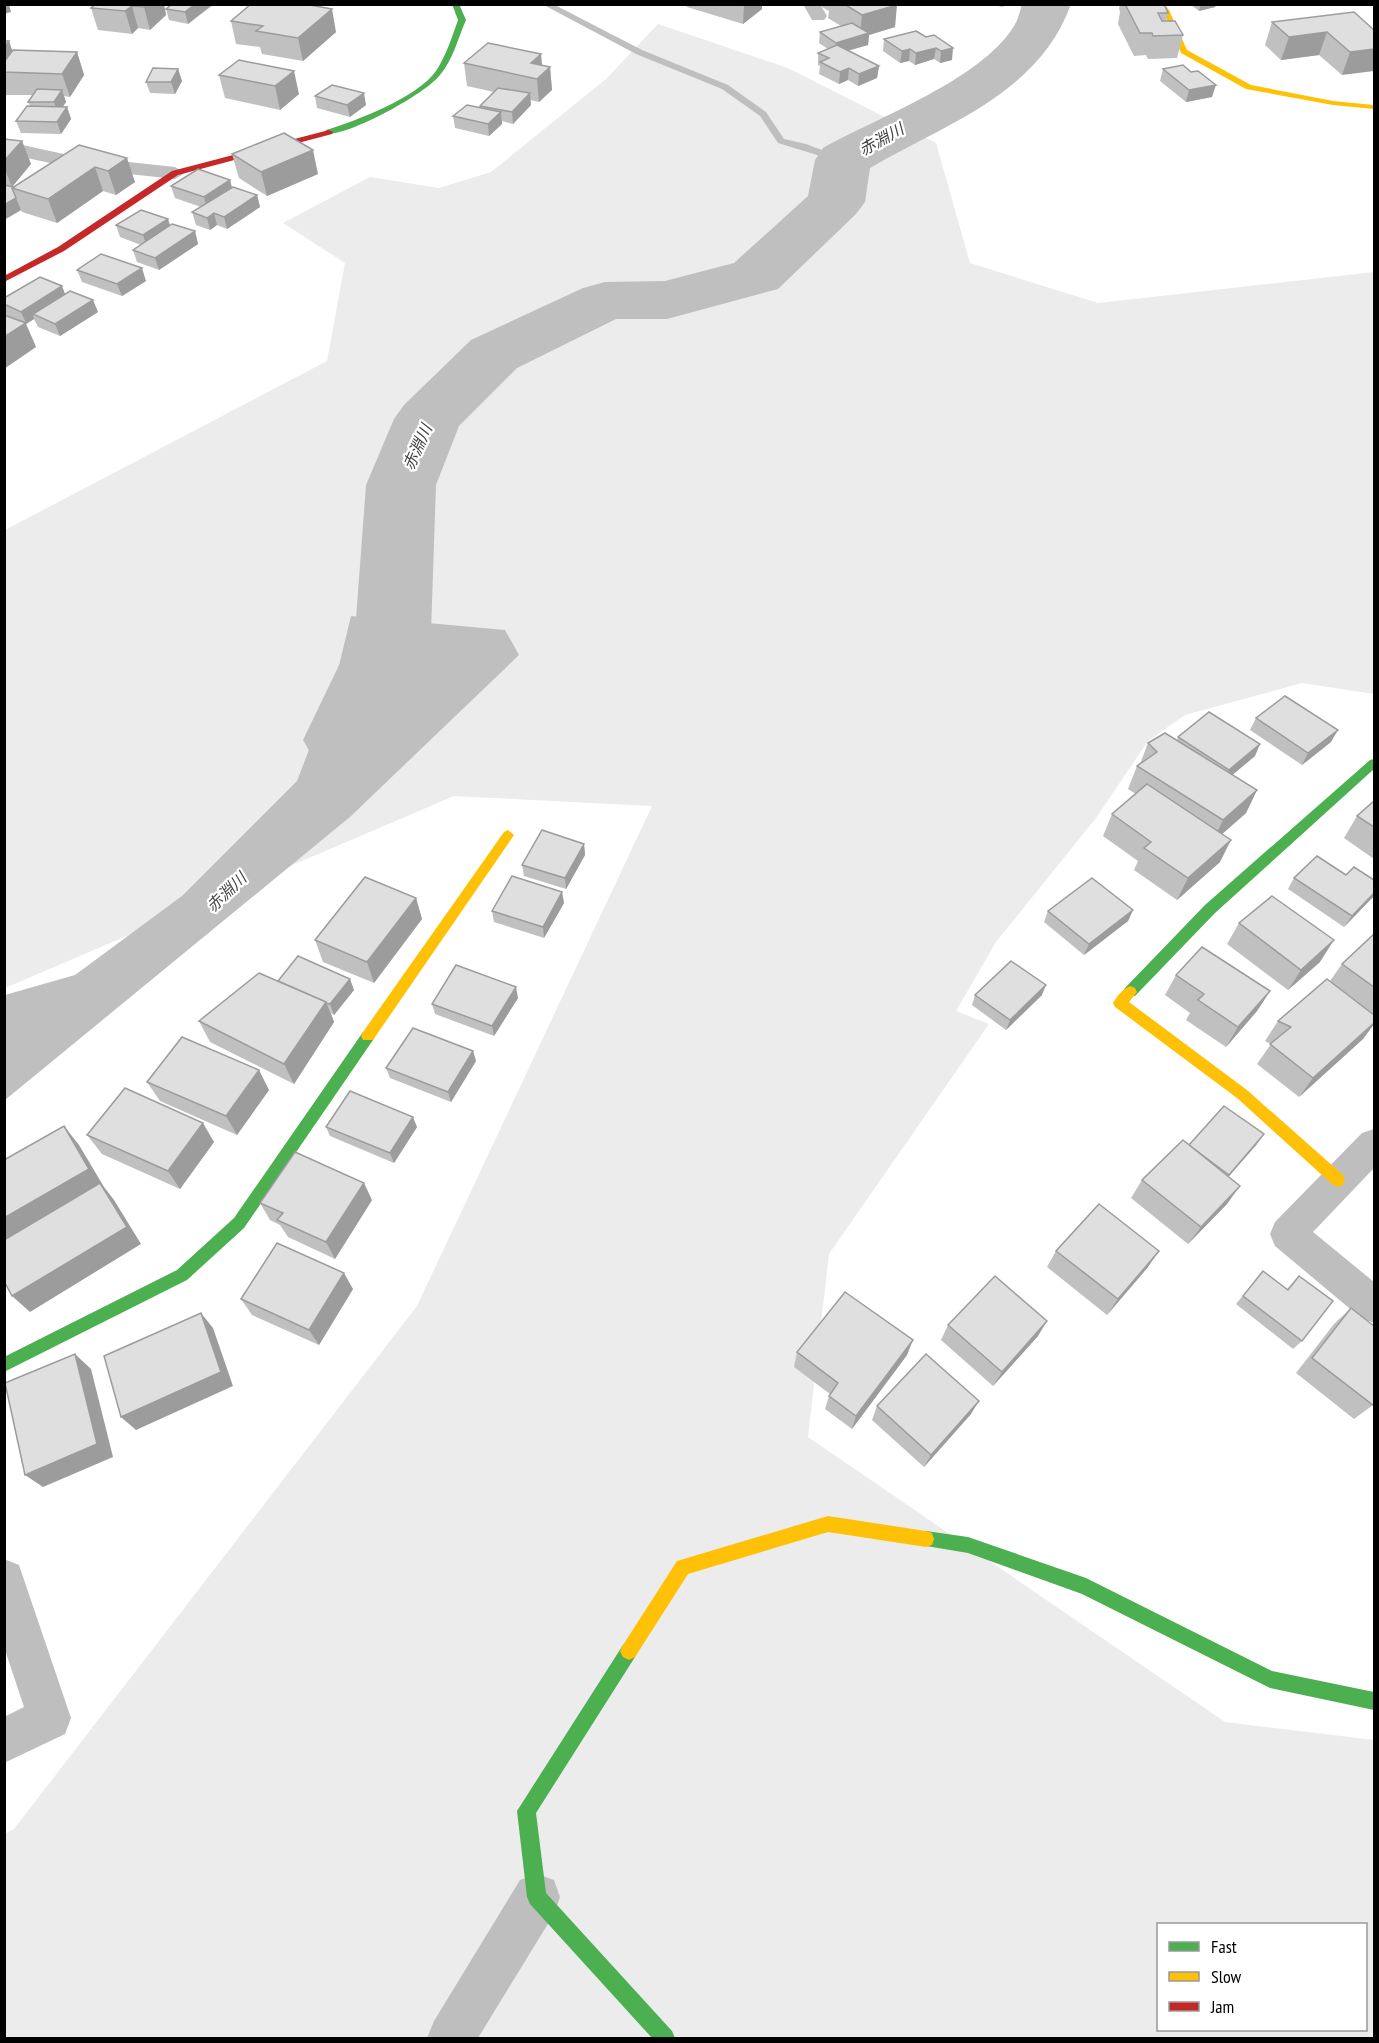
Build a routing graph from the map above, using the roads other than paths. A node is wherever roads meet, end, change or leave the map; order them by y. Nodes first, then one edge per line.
1 (454, 4) edge
2 (1159, 4) edge
3 (1374, 107) edge
4 (4, 147) edge
5 (175, 173) junction
6 (4, 280) edge
7 (1374, 763) edge
8 (508, 835) dead end
9 (1374, 1144) edge
10 (1338, 1180) junction
11 (1374, 1305) edge
12 (4, 1365) edge
13 (4, 1580) edge
14 (1374, 1701) edge
15 (4, 1741) edge
16 (537, 1897) junction
17 (451, 2038) edge
18 (665, 2038) edge

1 - 5 street
2 - 3 street
4 - 5 street
5 - 6 street
7 - 10 street
8 - 12 street
9 - 10 street
10 - 11 street
13 - 15 street
14 - 16 street
16 - 17 street
16 - 18 street

